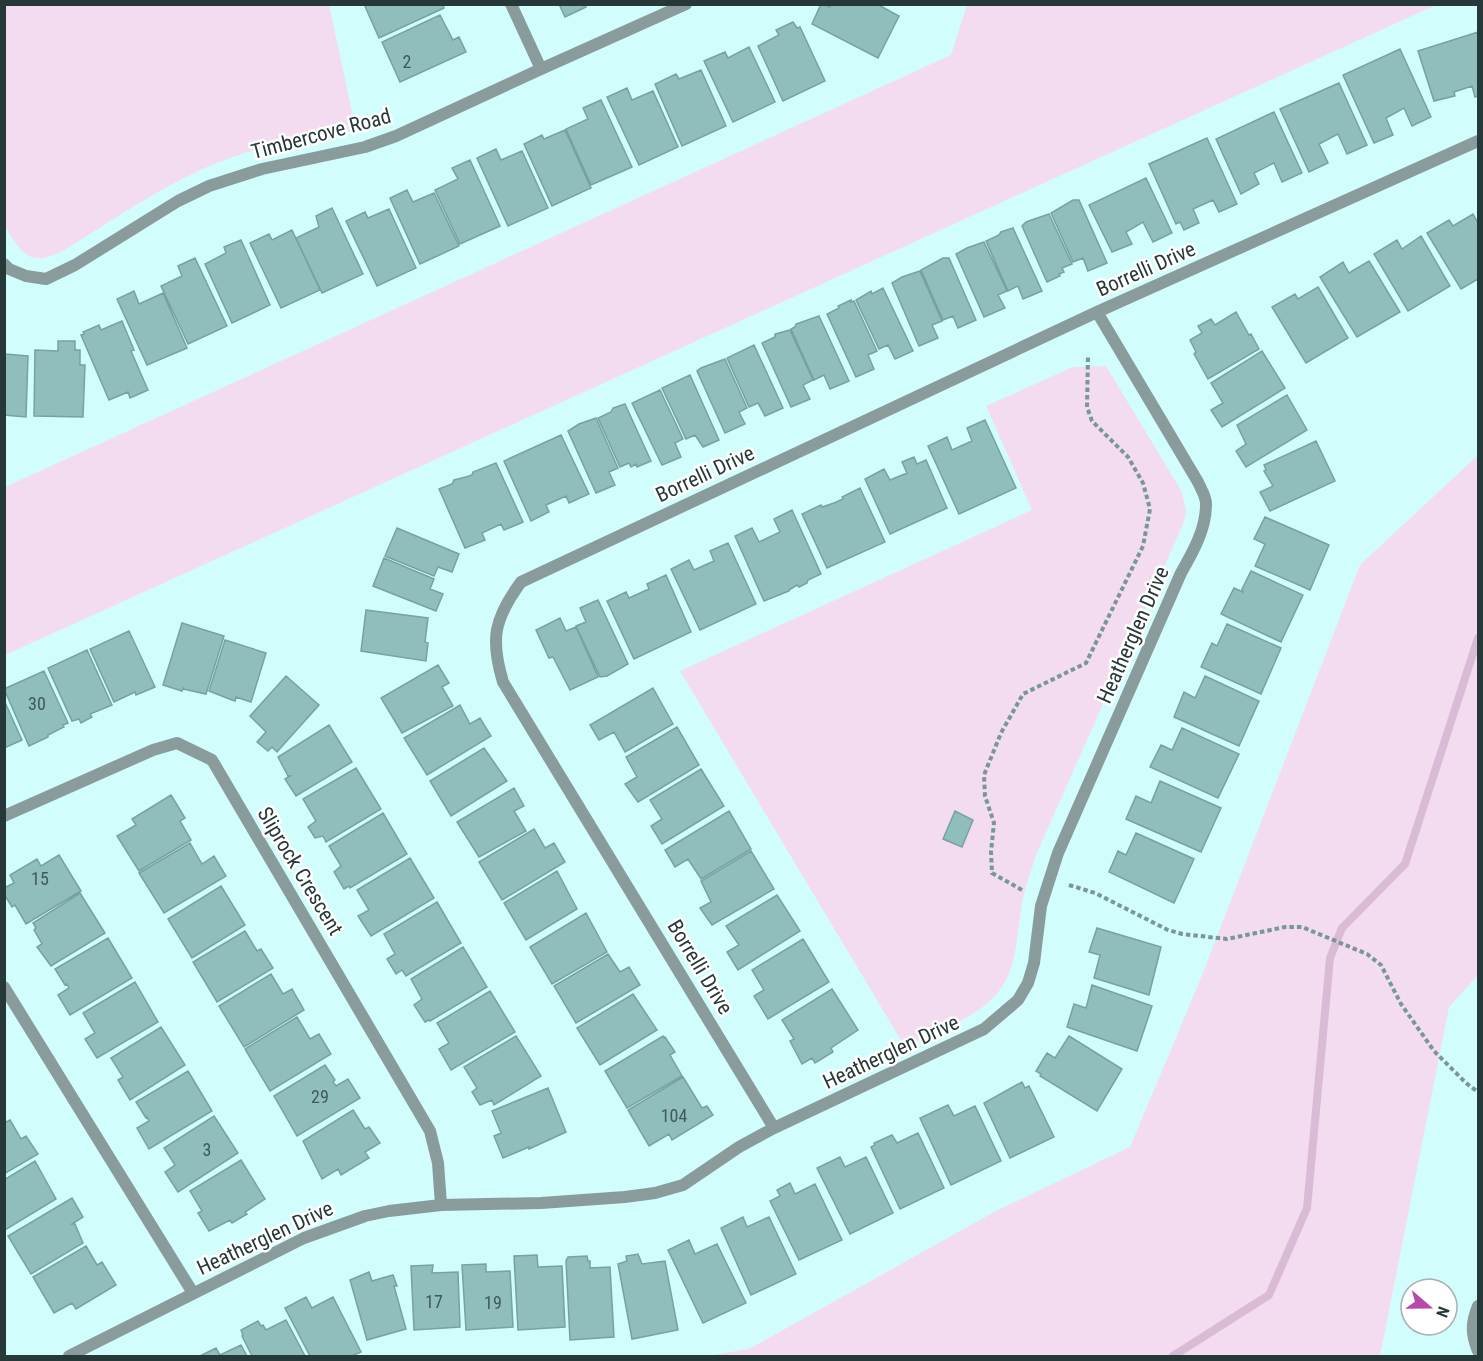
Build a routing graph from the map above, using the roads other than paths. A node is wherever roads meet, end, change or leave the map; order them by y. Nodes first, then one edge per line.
1 (511, 4) edge
2 (686, 4) edge
3 (541, 69) junction
4 (1479, 141) edge
5 (4, 264) edge
6 (1097, 312) junction
7 (4, 816) edge
8 (4, 987) edge
9 (774, 1128) junction
10 (441, 1205) junction
11 (193, 1293) junction
12 (1479, 1306) edge
13 (1479, 1351) edge
14 (69, 1356) edge

1 - 3 street
2 - 3 street, Timbercove Road
3 - 5 street, Timbercove Road
4 - 6 street, Borrelli Drive
6 - 9 street, Heatherglen Drive
6 - 9 street, Borrelli Drive
7 - 10 street, Sliprock Crescent
8 - 11 street
9 - 10 street, Heatherglen Drive
10 - 11 street, Heatherglen Drive
11 - 14 street, Heatherglen Drive
12 - 13 street

